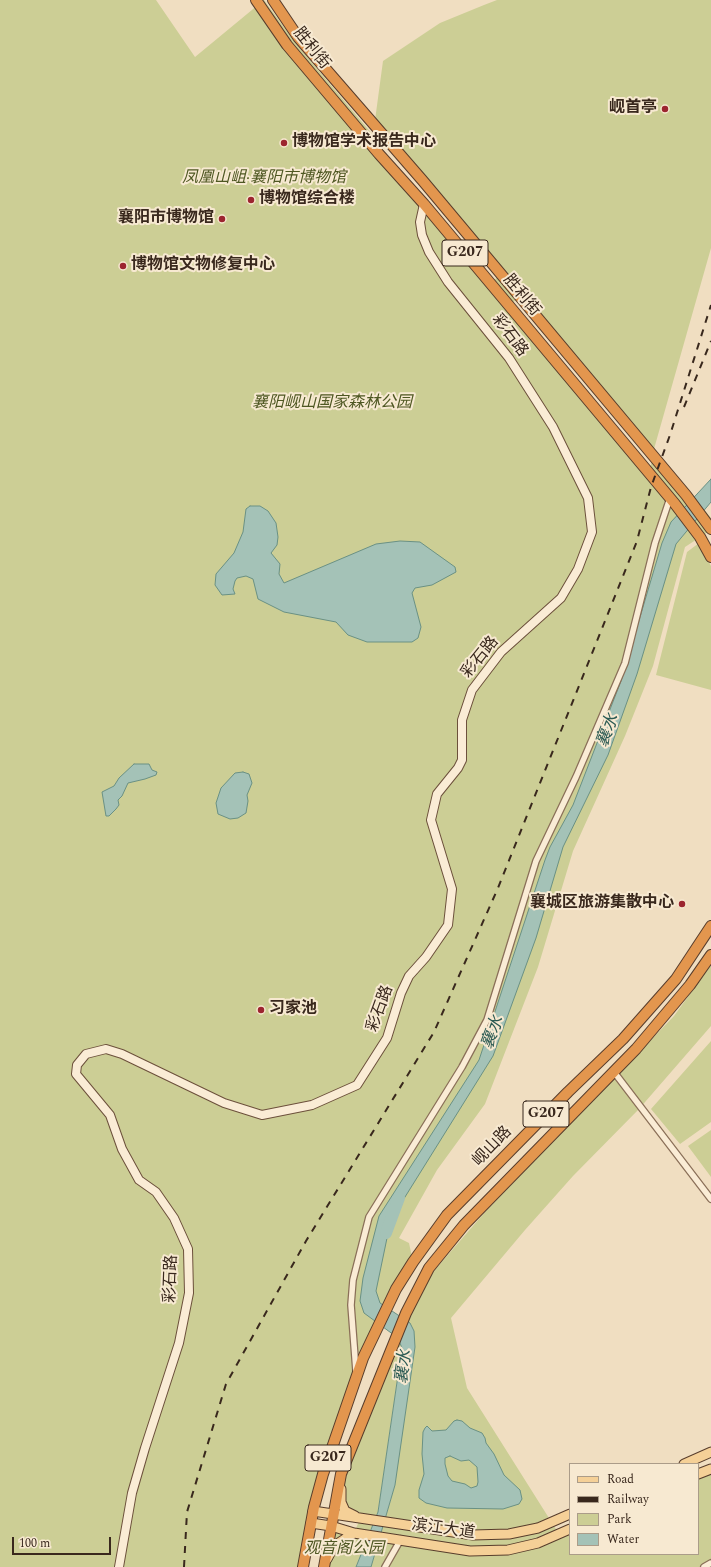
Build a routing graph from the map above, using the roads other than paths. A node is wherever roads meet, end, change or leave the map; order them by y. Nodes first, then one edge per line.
1 (256, 0) edge
2 (273, 0) edge
3 (424, 204) junction
4 (673, 501) junction
5 (710, 527) edge
6 (711, 557) edge
7 (711, 926) edge
8 (711, 954) edge
9 (614, 1072) junction
10 (711, 1200) edge
11 (356, 1377) junction
12 (711, 1452) edge
13 (686, 1463) edge
14 (711, 1468) edge
15 (341, 1474) junction
16 (699, 1474) edge
17 (313, 1511) junction
18 (333, 1514) junction
19 (569, 1514) edge
20 (360, 1518) junction
21 (311, 1523) junction
22 (331, 1526) junction
23 (569, 1529) edge
24 (354, 1533) junction
25 (401, 1540) junction
26 (711, 1563) edge
27 (324, 1564) edge
28 (119, 1567) edge
29 (303, 1567) edge
30 (385, 1567) edge
31 (704, 1567) edge

1 - 3 highway, 胜利街 / G207
2 - 5 highway, 胜利街 / G207
3 - 4 highway, 胜利街 / G207
3 - 28 street, 彩石路
4 - 6 highway, 胜利街
4 - 11 street
7 - 11 highway, 岘山路 / G207
8 - 9 highway, G207
9 - 10 street
9 - 15 highway, G207
11 - 17 highway, G207
12 - 13 main road
14 - 16 main road
15 - 18 highway, G207
15 - 20 main road
17 - 18 main road, 滨江大道
17 - 21 highway, G207
18 - 20 main road, 滨江大道
18 - 22 highway, G207
19 - 20 main road, 滨江大道
21 - 22 main road, 滨江大道
21 - 29 highway, G207
22 - 24 main road, 滨江大道
22 - 27 highway, G207
23 - 25 main road, 滨江大道
24 - 25 main road, 滨江大道
24 - 27 main road
25 - 30 street
26 - 31 street

